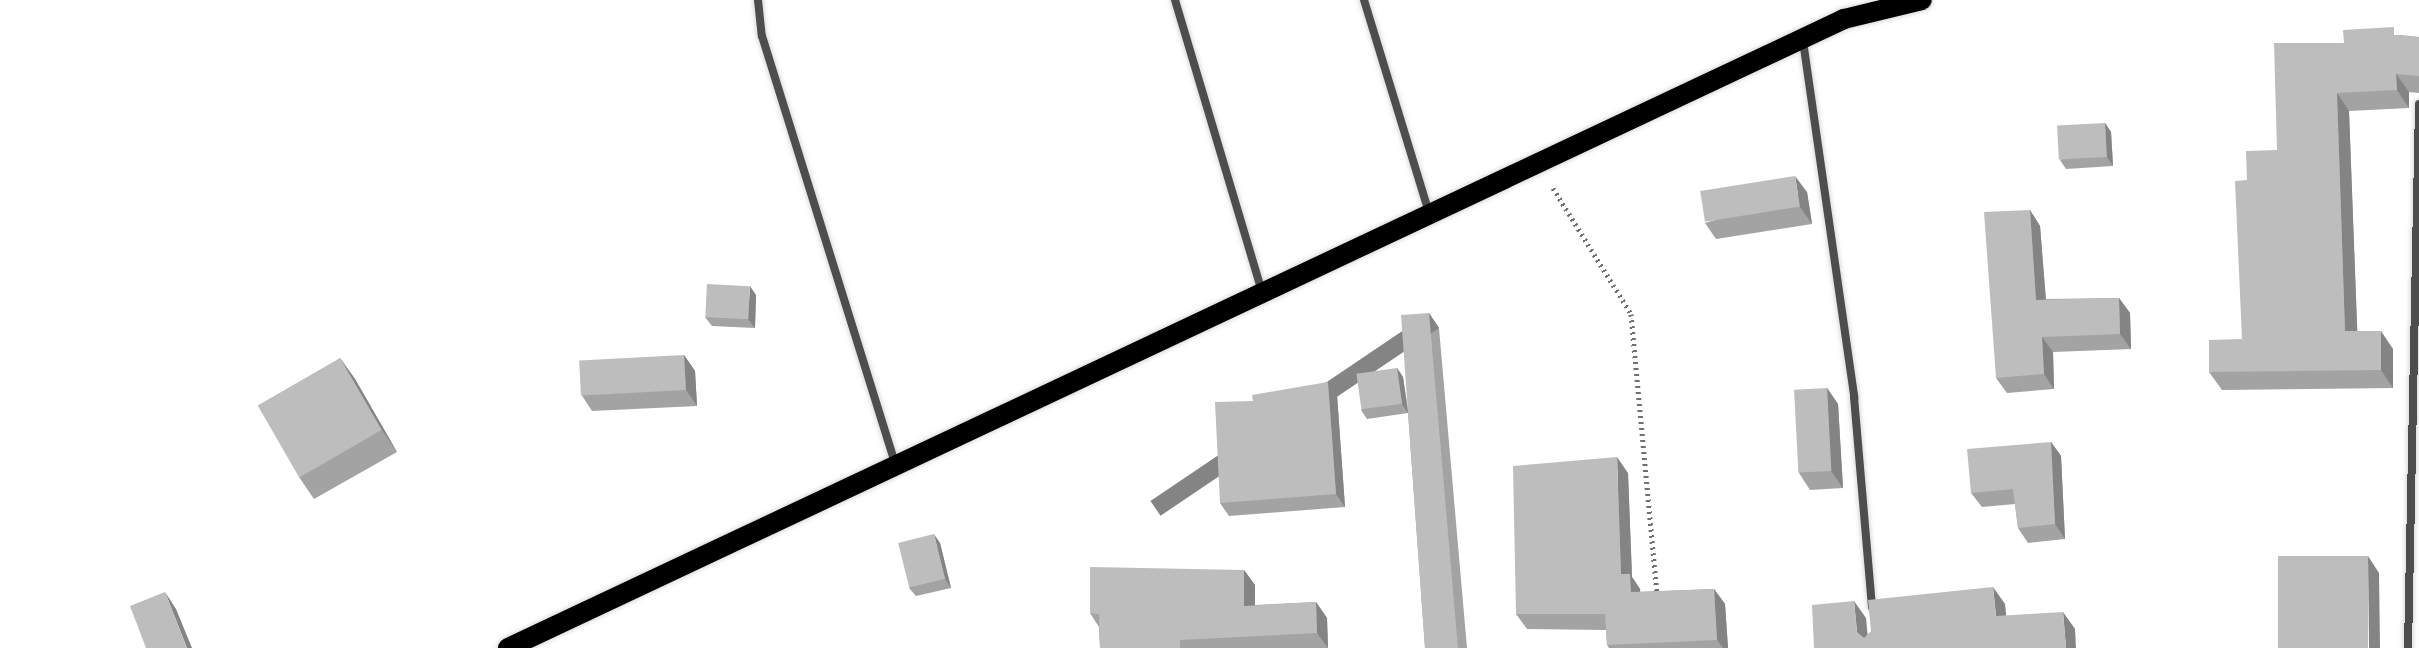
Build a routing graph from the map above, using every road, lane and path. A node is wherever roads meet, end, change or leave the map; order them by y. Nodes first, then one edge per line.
1 (758, 0) edge
2 (1175, 0) edge
3 (1364, 0) edge
4 (1922, 0) edge
5 (1802, 38) junction
6 (2419, 104) edge
7 (1537, 164) junction
8 (1429, 214) junction
9 (1262, 293) junction
10 (896, 465) junction
11 (1657, 600) edge
12 (1873, 617) edge
13 (508, 648) edge
14 (2408, 648) edge

1 - 10 street
2 - 9 street
3 - 8 street
4 - 5 main road
5 - 7 main road
5 - 12 street
6 - 14 street
7 - 8 main road
7 - 11 path
8 - 9 main road
9 - 10 main road
10 - 13 main road

